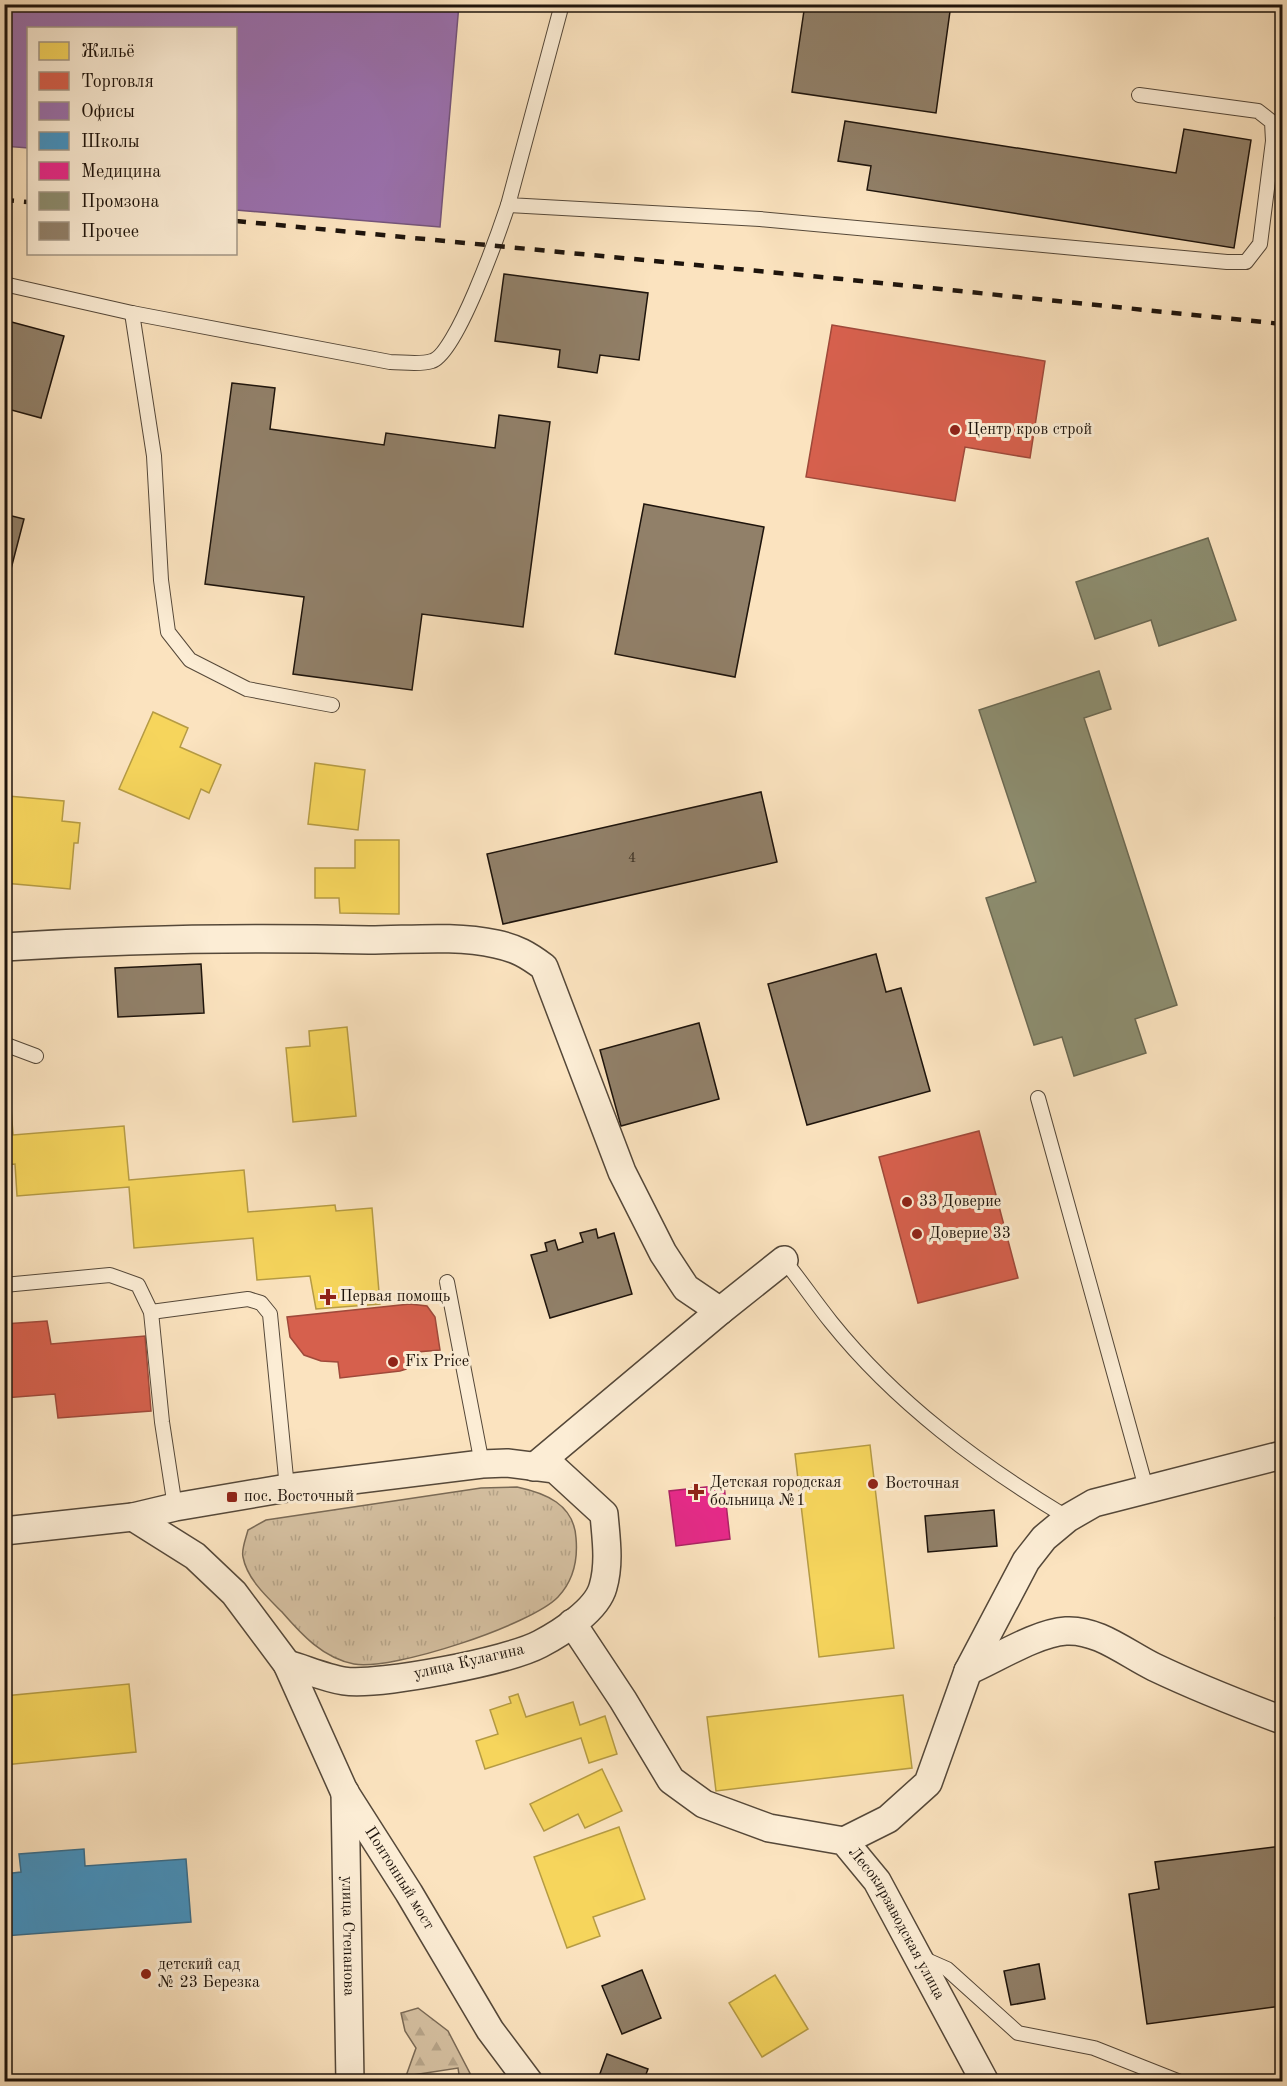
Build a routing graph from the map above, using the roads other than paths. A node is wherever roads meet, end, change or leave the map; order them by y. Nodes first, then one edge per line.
1 (562, 4) edge
2 (1139, 95) dead end
3 (508, 205) junction
4 (4, 284) edge
5 (132, 313) junction
6 (333, 705) dead end
7 (4, 947) edge
8 (4, 1044) edge
9 (36, 1056) dead end
10 (1038, 1098) dead end
11 (784, 1260) joint
12 (447, 1282) dead end
13 (4, 1285) edge
14 (720, 1311) junction
15 (151, 1312) junction
16 (1282, 1455) edge
17 (482, 1464) junction
18 (534, 1467) junction
19 (287, 1488) junction
20 (1146, 1488) junction
21 (175, 1507) junction
22 (133, 1517) junction
23 (1068, 1518) junction
24 (4, 1531) edge
25 (572, 1623) junction
26 (287, 1664) junction
27 (968, 1671) junction
28 (1282, 1720) edge
29 (345, 1791) junction
30 (844, 1840) junction
31 (915, 1954) junction
32 (350, 2082) edge
33 (529, 2082) edge
34 (985, 2082) edge
35 (1180, 2082) edge

1 - 3 lane
2 - 3 lane
3 - 5 lane
4 - 5 lane
5 - 6 lane
7 - 14 street
8 - 9 lane
10 - 20 lane
11 - 14 street
11 - 23 lane
12 - 17 lane
13 - 15 lane
14 - 18 street
15 - 19 lane
15 - 21 lane
16 - 20 street
17 - 18 street, улица Кулагина
17 - 19 street, улица Кулагина
18 - 25 street, улица Кулагина
19 - 21 street, улица Кулагина
20 - 23 street
21 - 22 street, улица Кулагина
22 - 24 street, улица Кулагина
22 - 26 street
23 - 27 street
25 - 26 street, улица Кулагина
25 - 30 street, Лесокирзаводская улица
26 - 29 street, Понтонный мост
27 - 28 street
27 - 30 street
29 - 32 street, улица Степанова
29 - 33 street, Понтонный мост
30 - 31 street, Лесокирзаводская улица
31 - 34 street, Лесокирзаводская улица
31 - 35 lane

